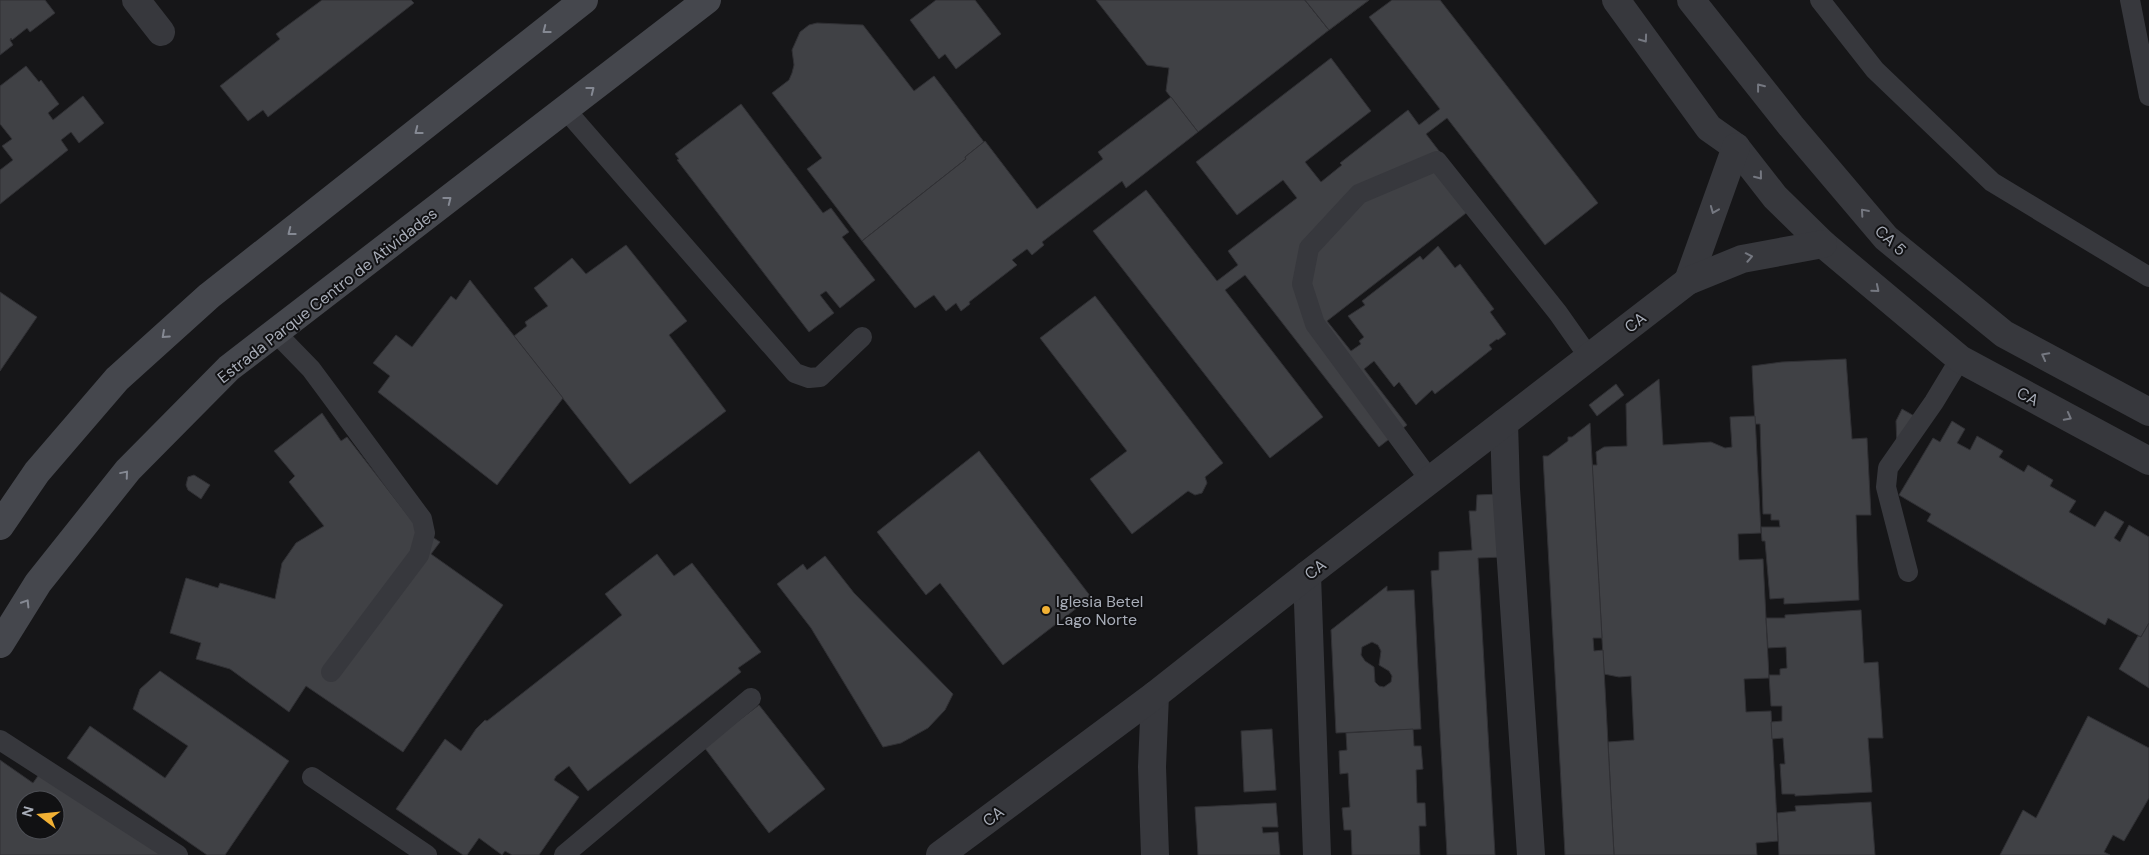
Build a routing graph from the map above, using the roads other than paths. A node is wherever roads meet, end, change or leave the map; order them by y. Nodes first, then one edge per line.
1 (136, 0) edge
2 (584, 0) edge
3 (708, 0) edge
4 (1616, 0) edge
5 (1691, 0) edge
6 (1820, 0) edge
7 (2130, 0) edge
8 (161, 32) dead end
9 (2149, 96) edge
10 (565, 109) junction
11 (1736, 147) junction
12 (1823, 244) junction
13 (2149, 277) edge
14 (1688, 281) junction
15 (275, 332) junction
16 (862, 337) dead end
17 (1590, 357) junction
18 (1960, 359) junction
19 (2149, 412) edge
20 (1504, 423) junction
21 (2149, 461) edge
22 (1430, 480) junction
23 (0, 526) edge
24 (1908, 572) dead end
25 (1307, 575) junction
26 (0, 644) edge
27 (331, 672) dead end
28 (1155, 695) junction
29 (750, 698) dead end
30 (0, 740) edge
31 (312, 778) dead end
32 (178, 855) edge
33 (427, 855) edge
34 (564, 855) edge
35 (940, 855) edge
36 (1155, 855) edge
37 (1317, 855) edge
38 (1532, 855) edge

1 - 8 street
2 -> 23 main road
10 -> 3 main road, Estrada Parque Centro de Atividades
4 -> 11 street, CA
19 -> 5 street, CA 5
6 - 13 lane
7 - 9 lane
15 -> 10 main road, Estrada Parque Centro de Atividades
10 - 16 lane
11 -> 12 street, CA
11 -> 14 street
14 -> 12 street, CA
12 -> 18 street, CA
14 - 17 street, CA
26 -> 15 main road, Estrada Parque Centro de Atividades
15 - 27 lane
17 - 20 street, CA
17 - 22 lane
18 -> 21 street, CA
18 - 24 lane
20 - 22 street, CA
20 - 38 street
22 - 25 street, CA
25 - 28 street, CA
25 - 37 street
28 - 35 street, CA
28 - 36 street
29 - 34 lane
30 - 32 lane
31 - 33 lane

